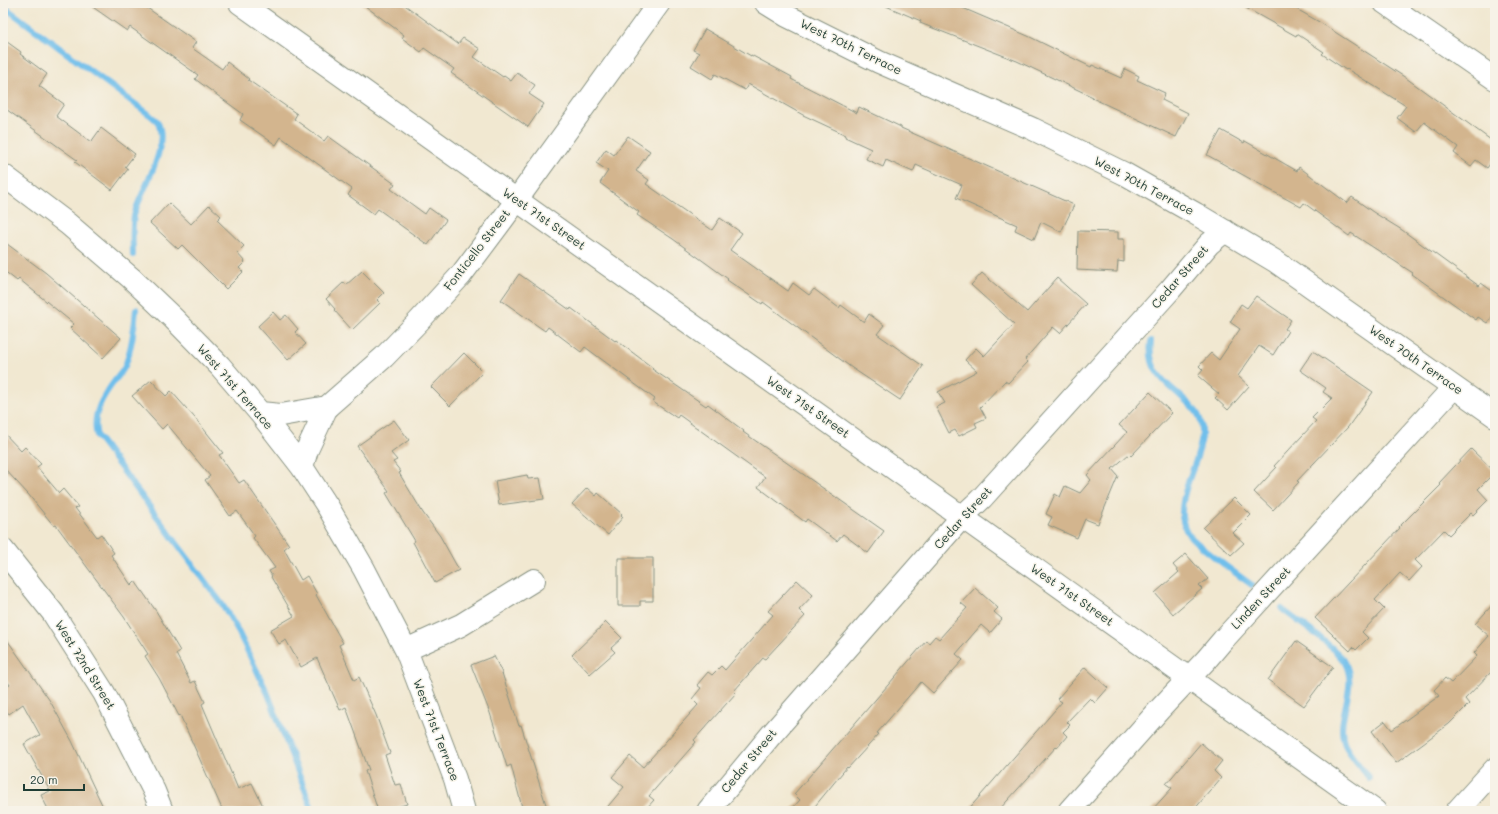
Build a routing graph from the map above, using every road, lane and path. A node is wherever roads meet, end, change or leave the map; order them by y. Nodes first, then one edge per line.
1 (240, 3) edge
2 (659, 3) edge
3 (766, 3) edge
4 (1385, 3) edge
5 (1495, 79) edge
6 (3, 175) edge
7 (516, 200) junction
8 (1225, 231) junction
9 (1454, 387) junction
10 (327, 407) junction
11 (260, 413) junction
12 (1495, 416) edge
13 (302, 467) junction
14 (962, 517) junction
15 (3, 550) edge
16 (534, 580) dead end
17 (406, 650) junction
18 (1189, 678) junction
19 (1495, 769) edge
20 (162, 811) edge
21 (464, 811) edge
22 (708, 811) edge
23 (1069, 811) edge
24 (1375, 811) edge
25 (1457, 811) edge

1 - 7 street, West 71st Street
2 - 7 street, Fonticello Street
3 - 8 street, West 70th Terrace
4 - 5 street
6 - 11 street, West 71st Terrace
7 - 10 street, Fonticello Street
7 - 14 street, West 71st Street
8 - 9 street, West 70th Terrace
8 - 14 street, Cedar Street
9 - 12 street, West 70th Terrace
9 - 18 street, Linden Street
10 - 11 street
10 - 13 street, Fonticello Street
11 - 13 street, West 71st Terrace
13 - 17 street, West 71st Terrace
14 - 18 street, West 71st Street
14 - 22 street, Cedar Street
15 - 20 street, West 72nd Street
16 - 17 street
17 - 21 street, West 71st Terrace
18 - 23 street, Linden Street
18 - 24 street, West 71st Street
19 - 25 street

